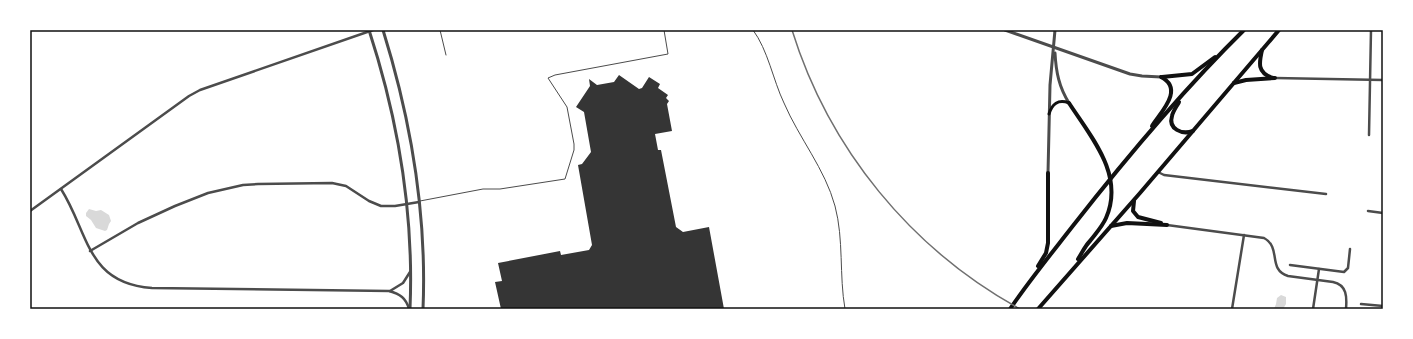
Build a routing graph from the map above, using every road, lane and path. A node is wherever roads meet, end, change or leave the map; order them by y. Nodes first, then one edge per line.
1 (370, 30) edge
2 (383, 30) edge
3 (440, 30) edge
4 (664, 30) edge
5 (753, 30) edge
6 (1005, 30) edge
7 (1055, 30) edge
8 (1244, 30) edge
9 (1279, 30) edge
10 (1371, 30) edge
11 (1054, 48) junction
12 (1263, 48) junction
13 (1224, 51) junction
14 (446, 55) dead end
15 (1161, 77) junction
16 (1275, 78) junction
17 (1370, 80) junction
18 (1383, 80) edge
19 (1234, 84) junction
20 (1185, 93) junction
21 (1069, 103) junction
22 (1049, 114) junction
23 (1194, 130) junction
24 (1369, 135) dead end
25 (1144, 138) junction
26 (1158, 172) junction
27 (1048, 173) joint
28 (61, 189) junction
29 (1326, 194) dead end
30 (1134, 200) junction
31 (420, 202) junction
32 (406, 204) junction
33 (30, 211) edge
34 (1368, 211) dead end
35 (1383, 213) edge
36 (1167, 224) junction
37 (1110, 226) junction
38 (1244, 235) junction
39 (1350, 249) dead end
40 (90, 251) junction
41 (1290, 265) dead end
42 (1073, 268) junction
43 (1319, 269) junction
44 (410, 271) junction
45 (1032, 278) junction
46 (1317, 280) junction
47 (389, 291) junction
48 (1361, 304) dead end
49 (1383, 306) edge
50 (410, 309) edge
51 (424, 309) edge
52 (845, 309) edge
53 (1010, 309) edge
54 (1038, 309) edge
55 (1232, 309) edge
56 (1314, 309) edge
57 (1346, 309) edge

1 - 28 street
1 - 32 street
2 - 31 street
3 - 14 lane
4 - 31 lane
5 - 52 lane
6 - 11 street
7 - 11 street
8 - 13 highway
9 - 12 highway
10 - 17 street
11 - 15 street
11 - 21 street
11 - 22 street
12 - 16 highway
12 - 19 highway
13 - 15 highway
13 - 20 highway
15 - 25 highway
16 - 17 street
16 - 19 highway
17 - 18 street
17 - 24 street
19 - 23 highway
20 - 23 highway
20 - 25 highway
21 - 22 main road
21 - 42 highway
22 - 27 street
23 - 26 highway
25 - 45 highway
26 - 29 street
26 - 30 highway
27 - 45 highway
28 - 33 street
28 - 40 street
30 - 36 highway
30 - 37 highway
31 - 32 street
31 - 51 street
32 - 40 street
32 - 44 street
34 - 35 street
36 - 37 highway
36 - 38 street
37 - 42 highway
38 - 46 street
38 - 55 street
39 - 43 street
40 - 47 street
41 - 43 street
42 - 54 highway
43 - 46 street
44 - 47 street
44 - 50 street
45 - 53 highway
46 - 56 street
46 - 57 street
47 - 50 street
48 - 49 street

